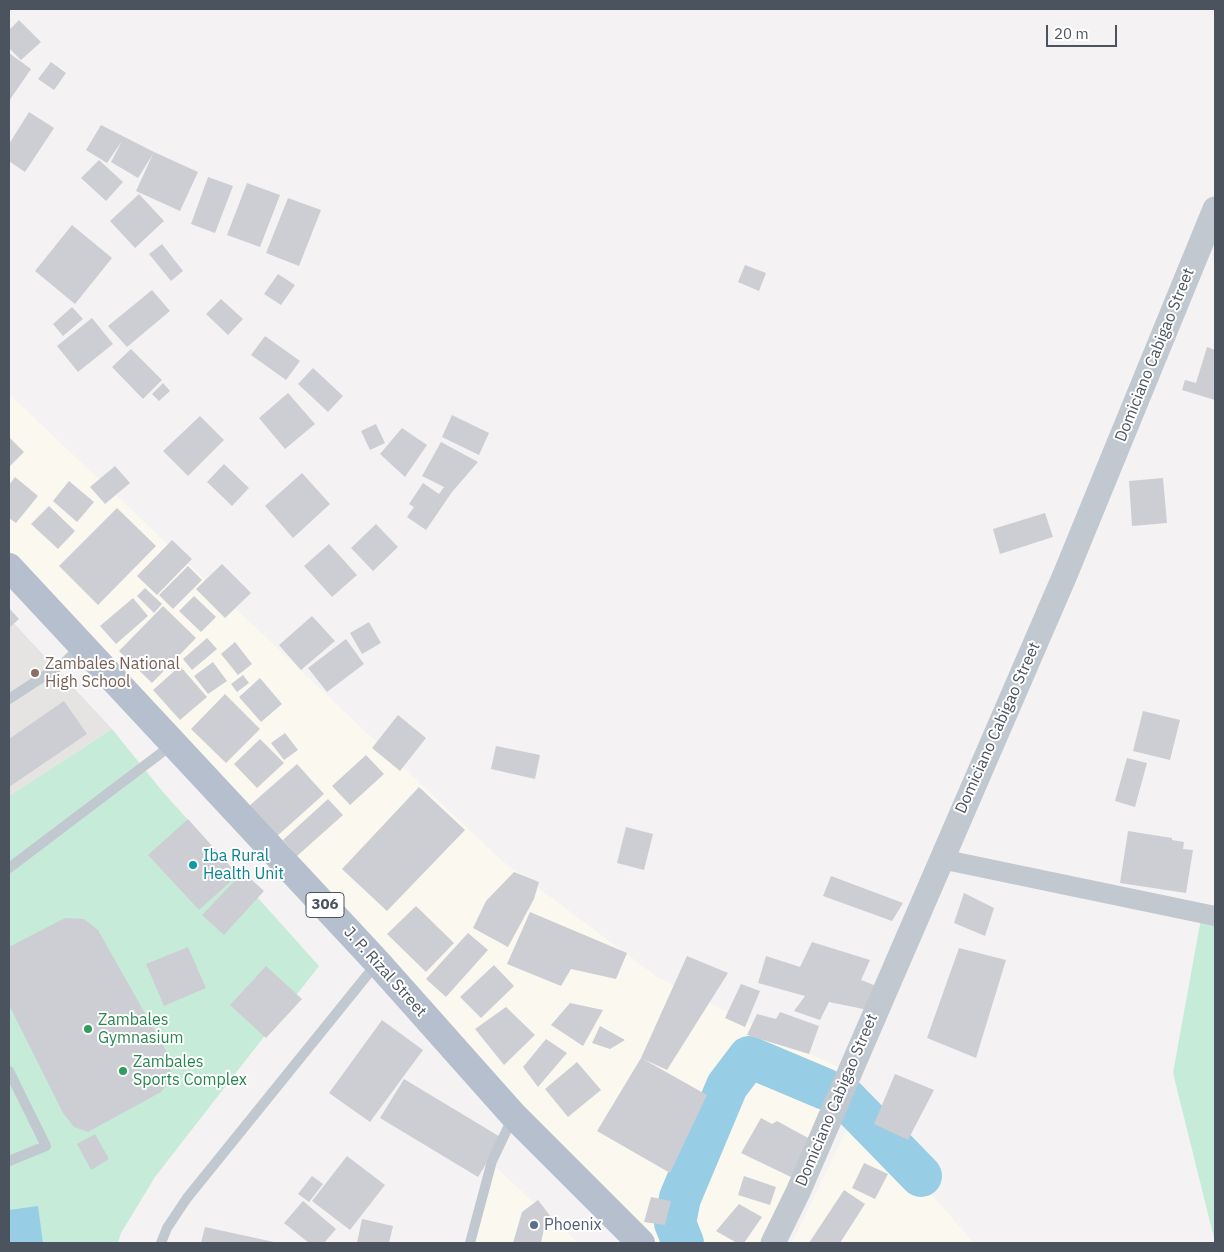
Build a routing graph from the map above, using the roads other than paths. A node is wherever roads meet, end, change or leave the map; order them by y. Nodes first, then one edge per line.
1 (1215, 209) edge
2 (9, 566) edge
3 (82, 645) junction
4 (9, 699) edge
5 (174, 744) junction
6 (941, 859) junction
7 (9, 868) edge
8 (1215, 916) edge
9 (377, 962) junction
10 (9, 1071) edge
11 (514, 1116) junction
12 (9, 1161) edge
13 (161, 1243) edge
14 (470, 1243) edge
15 (641, 1243) edge
16 (773, 1243) edge

1 - 6 street, Domiciano Cabigao Street
2 - 3 main road, J. P. Rizal Street / 306
3 - 4 lane
3 - 5 main road, J. P. Rizal Street / 306
5 - 7 lane
5 - 9 main road, J. P. Rizal Street / 306
6 - 8 street
6 - 16 street, Domiciano Cabigao Street
9 - 11 main road, J. P. Rizal Street / 306
9 - 13 lane
10 - 12 lane
11 - 14 lane
11 - 15 main road, J. P. Rizal Street / 306

